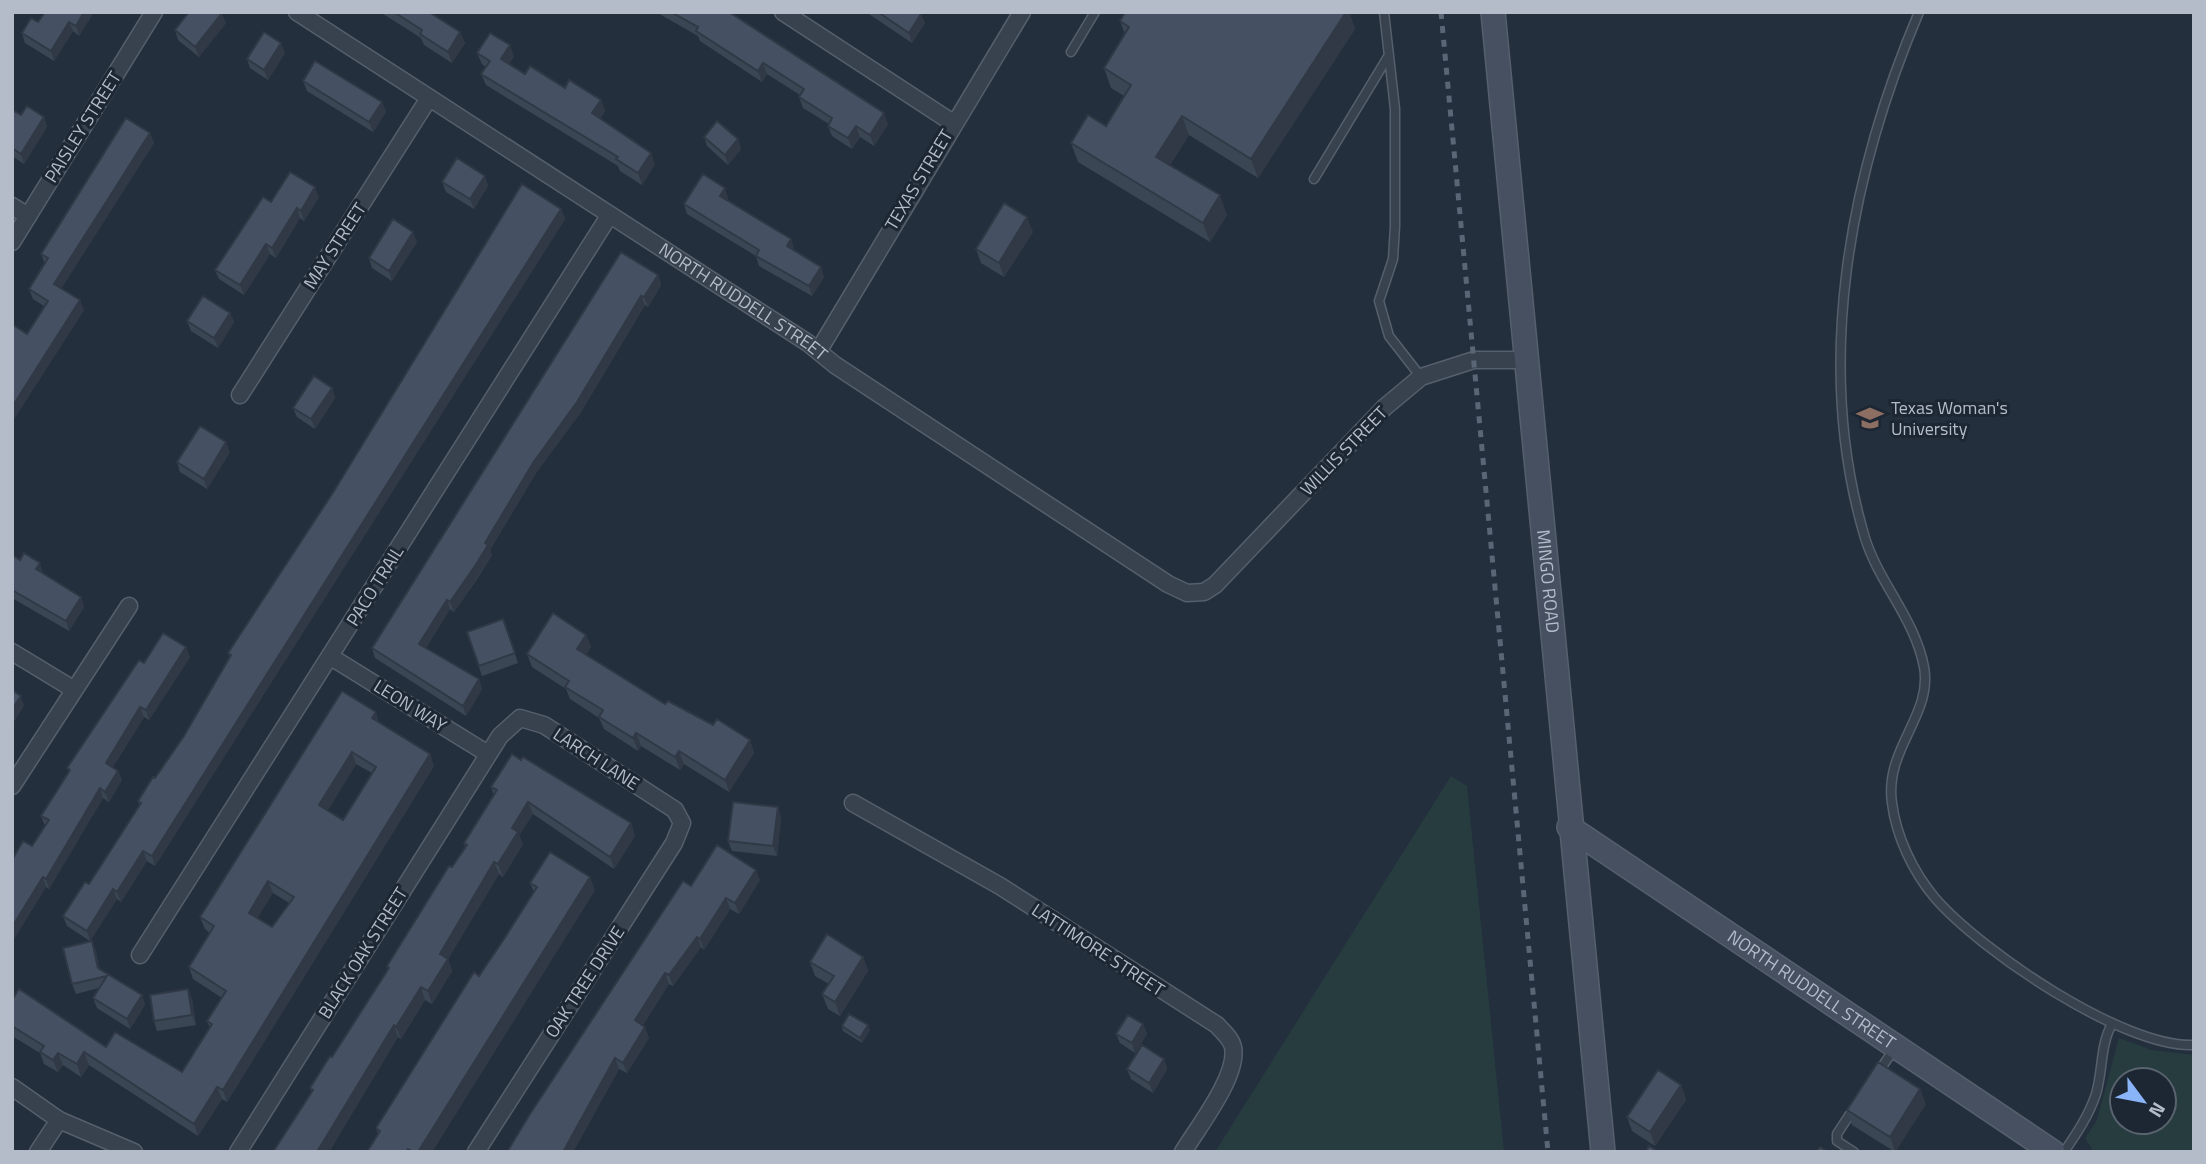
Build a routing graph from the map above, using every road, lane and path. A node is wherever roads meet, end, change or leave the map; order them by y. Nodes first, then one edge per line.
1 (154, 12) edge
2 (297, 12) edge
3 (782, 12) edge
4 (1023, 12) edge
5 (1095, 12) edge
6 (1384, 12) edge
7 (1493, 12) edge
8 (1919, 12) edge
9 (1071, 52) dead end
10 (1389, 55) junction
11 (429, 98) junction
12 (953, 123) junction
13 (1314, 179) dead end
14 (12, 206) edge
15 (28, 216) junction
16 (609, 216) junction
17 (12, 242) edge
18 (819, 350) junction
19 (1528, 360) junction
20 (1421, 377) junction
21 (240, 395) dead end
22 (1186, 593) joint
23 (129, 606) dead end
24 (12, 652) edge
25 (331, 657) junction
26 (73, 689) junction
27 (488, 754) junction
28 (12, 786) edge
29 (853, 803) dead end
30 (675, 810) joint
31 (1569, 827) junction
32 (140, 955) dead end
33 (2112, 1024) junction
34 (2194, 1045) edge
35 (1895, 1048) junction
36 (1872, 1081) edge
37 (12, 1087) edge
38 (1857, 1103) edge
39 (59, 1120) junction
40 (38, 1152) edge
41 (134, 1152) edge
42 (238, 1152) edge
43 (476, 1152) edge
44 (1183, 1152) edge
45 (1603, 1152) edge
46 (1854, 1152) edge
47 (2053, 1152) edge
48 (2064, 1152) edge

1 - 15 street, PAISLEY STREET
2 - 11 street, NORTH RUDDELL STREET
3 - 12 street
4 - 12 street, TEXAS STREET
5 - 9 lane
6 - 10 lane
7 - 19 street, MINGO ROAD
8 - 33 lane
10 - 13 lane
10 - 20 lane
11 - 16 street, NORTH RUDDELL STREET
11 - 21 street, MAY STREET
12 - 18 street, TEXAS STREET
14 - 15 street
15 - 17 street, PAISLEY STREET
16 - 18 street, NORTH RUDDELL STREET
16 - 25 street, PACO TRAIL
18 - 22 street, NORTH RUDDELL STREET
19 - 20 street, WILLIS STREET
19 - 31 street, MINGO ROAD
20 - 22 street, WILLIS STREET
23 - 26 street
24 - 26 street
25 - 27 street, LEON WAY
25 - 32 street, PACO TRAIL
26 - 28 street
27 - 30 street, LARCH LANE
27 - 42 street, BLACK OAK STREET
29 - 44 street, LATTIMORE STREET
30 - 43 street, OAK TREE DRIVE
31 - 35 street, NORTH RUDDELL STREET
31 - 45 street, MINGO ROAD
33 - 34 lane
33 - 48 lane
35 - 36 lane
35 - 47 street, NORTH RUDDELL STREET
37 - 39 street
38 - 46 lane
39 - 40 street
39 - 41 street

